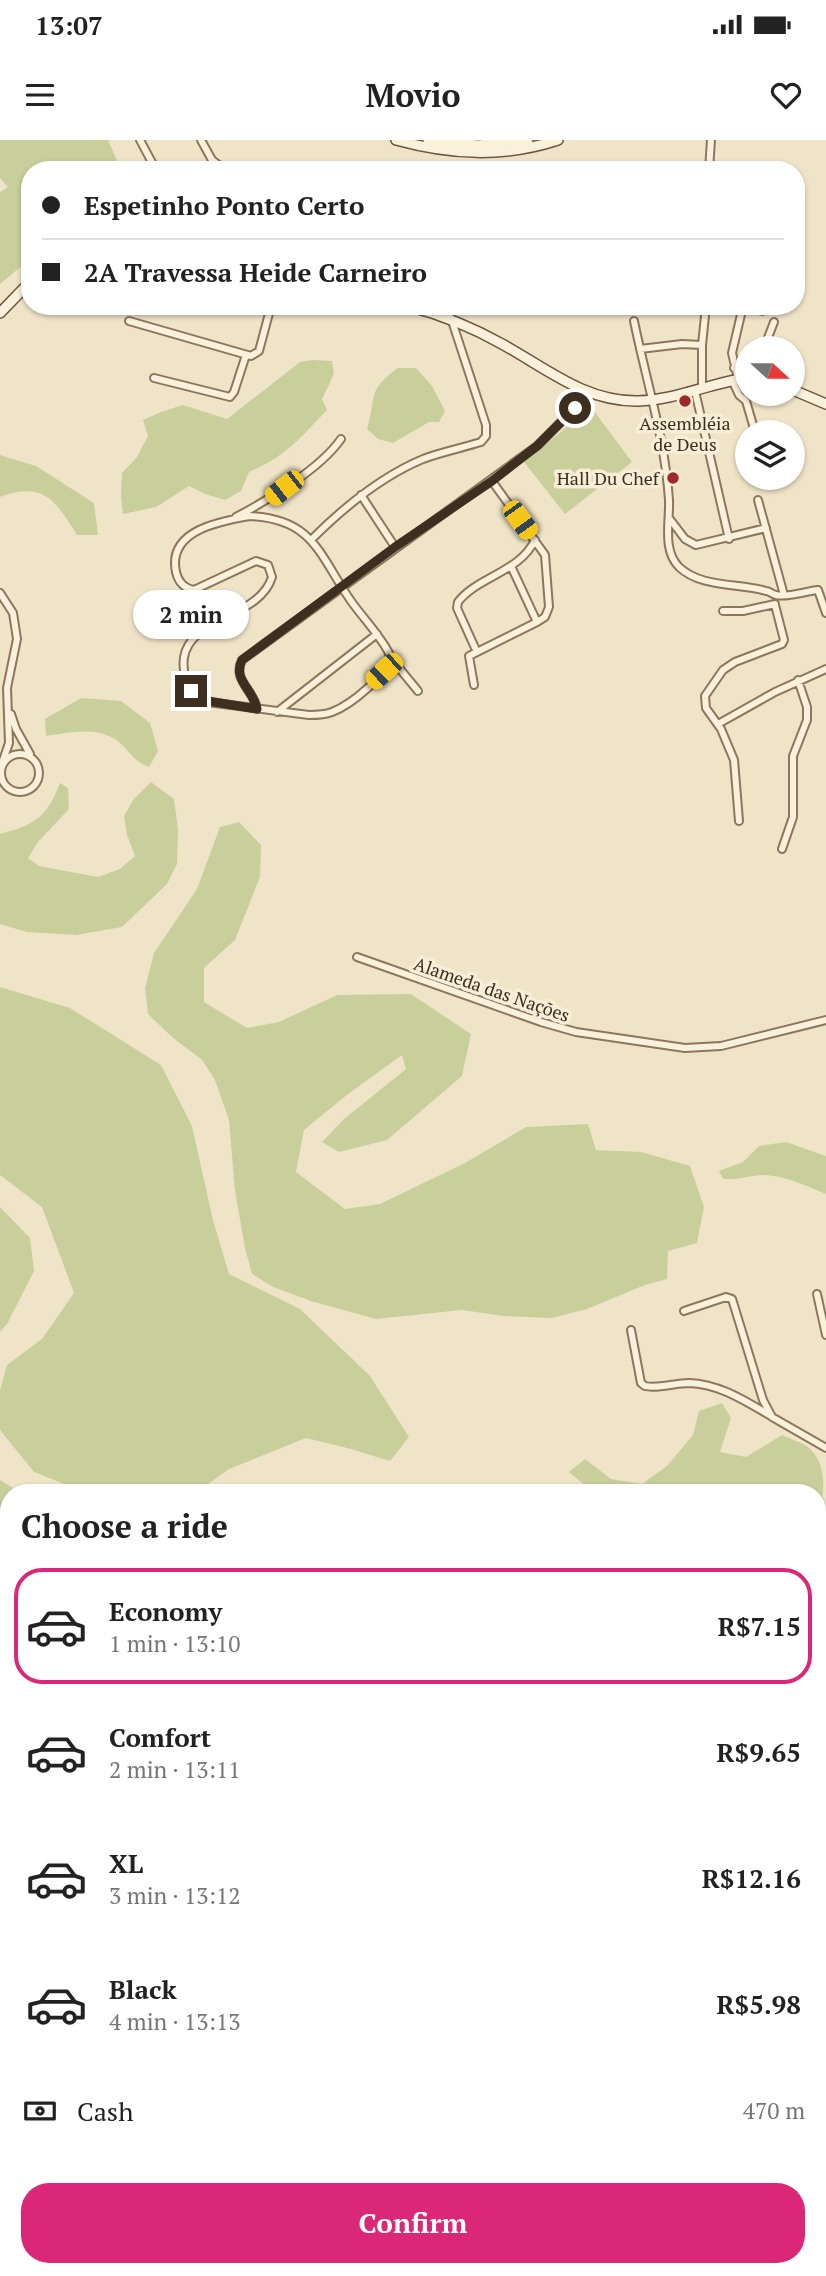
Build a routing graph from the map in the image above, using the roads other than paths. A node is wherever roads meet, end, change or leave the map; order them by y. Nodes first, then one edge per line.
1 (140, 140) edge
2 (201, 140) edge
3 (396, 140) edge
4 (428, 140) edge
5 (527, 140) edge
6 (558, 140) edge
7 (711, 140) edge
8 (151, 161) edge
9 (213, 161) edge
10 (710, 161) edge
11 (21, 291) edge
12 (0, 313) edge
13 (269, 315) edge
14 (440, 315) edge
15 (705, 315) edge
16 (741, 315) edge
17 (451, 318) junction
18 (129, 321) dead end
19 (634, 321) dead end
20 (774, 323) dead end
21 (769, 336) edge
22 (702, 345) junction
23 (640, 349) junction
24 (248, 356) junction
25 (734, 368) edge
26 (154, 378) dead end
27 (735, 380) edge
28 (699, 390) junction
29 (586, 392) junction
30 (805, 395) edge
31 (651, 399) junction
32 (826, 404) edge
33 (341, 439) dead end
34 (492, 481) junction
35 (361, 495) junction
36 (758, 500) dead end
37 (668, 518) junction
38 (231, 519) junction
39 (766, 528) junction
40 (312, 539) junction
41 (729, 539) junction
42 (535, 540) junction
43 (395, 547) junction
44 (511, 566) junction
45 (342, 588) junction
46 (0, 593) edge
47 (775, 595) junction
48 (784, 595) junction
49 (775, 605) junction
50 (723, 611) dead end
51 (826, 613) edge
52 (537, 622) junction
53 (377, 634) junction
54 (476, 650) junction
55 (390, 657) junction
56 (826, 668) edge
57 (798, 680) junction
58 (474, 685) dead end
59 (418, 691) dead end
60 (9, 705) junction
61 (257, 709) junction
62 (276, 712) junction
63 (718, 724) junction
64 (33, 758) junction
65 (2, 766) edge
66 (739, 821) dead end
67 (782, 849) dead end
68 (357, 957) dead end
69 (826, 1020) edge
70 (817, 1294) dead end
71 (684, 1311) dead end
72 (631, 1330) dead end
73 (826, 1335) edge
74 (772, 1417) junction
75 (826, 1448) edge

1 - 8 street
2 - 9 street
3 - 6 main road
4 - 5 main road
7 - 10 street
11 - 12 main road
13 - 24 street
14 - 17 main road
15 - 22 street
16 - 25 street
17 - 29 main road
17 - 35 street
18 - 24 street
19 - 23 street
20 - 21 street
22 - 23 street
22 - 28 street
23 - 31 street
24 - 26 street
27 - 28 main road
28 - 31 main road
28 - 41 street
29 - 31 main road
29 - 34 street
30 - 32 main road
31 - 37 street
33 - 38 street
34 - 42 street
34 - 43 street
35 - 40 street
35 - 43 street
36 - 39 street
37 - 41 street
37 - 47 street
38 - 40 street
38 - 61 street
39 - 41 street
39 - 48 street
40 - 45 street
42 - 44 street
42 - 52 street
43 - 45 street
44 - 52 street
44 - 54 street
45 - 53 street
45 - 61 street
46 - 60 street
47 - 48 street
47 - 49 street
48 - 51 street
49 - 50 street
49 - 63 street
52 - 54 street
53 - 55 street
53 - 62 street
54 - 58 street
55 - 59 street
55 - 62 street
56 - 57 street
57 - 63 street
57 - 67 street
60 - 64 street
60 - 65 street
61 - 62 street
63 - 66 street
64 - 65 street
64 - 65 street
68 - 69 street, Alameda das Nações
70 - 73 street
71 - 74 street
72 - 74 street
74 - 75 street

